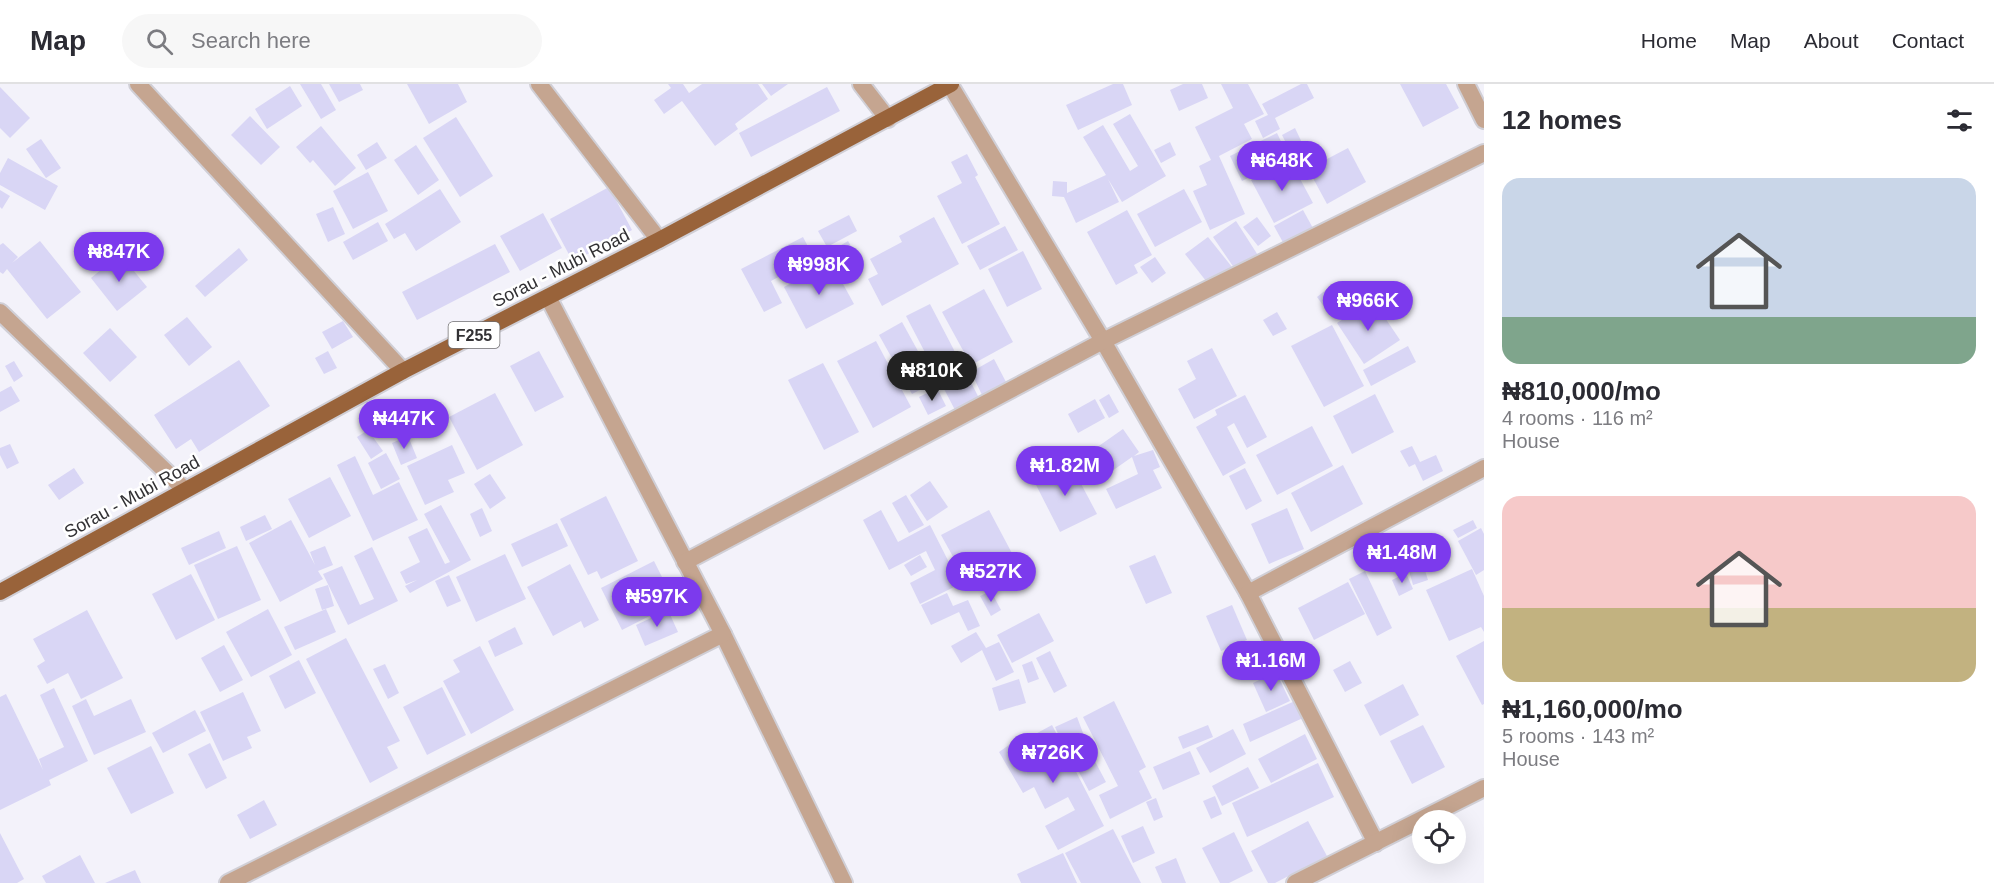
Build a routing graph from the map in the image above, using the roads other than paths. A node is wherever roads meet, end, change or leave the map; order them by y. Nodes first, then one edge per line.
1 (138, 84) edge
2 (539, 84) edge
3 (861, 84) edge
4 (950, 84) edge
5 (1466, 84) edge
6 (888, 119) junction
7 (1484, 120) edge
8 (1484, 153) edge
9 (659, 240) junction
10 (548, 297) junction
11 (0, 312) edge
12 (1103, 341) junction
13 (403, 371) junction
14 (1484, 468) edge
15 (185, 490) junction
16 (685, 562) junction
17 (0, 592) edge
18 (1248, 593) junction
19 (723, 634) junction
20 (1484, 789) edge
21 (1376, 843) junction
22 (228, 883) edge
23 (844, 883) edge
24 (1295, 883) edge

1 - 13 street
2 - 9 street
3 - 6 street
4 - 6 main road, Sorau - Mubi Road / F255
4 - 12 street
5 - 7 street
6 - 9 main road, Sorau - Mubi Road / F255
8 - 12 street
9 - 10 main road, Sorau - Mubi Road / F255
10 - 13 main road, Sorau - Mubi Road / F255
10 - 16 street
11 - 15 street
12 - 16 street
12 - 18 street
13 - 15 main road, Sorau - Mubi Road / F255
14 - 18 street
15 - 17 main road, Sorau - Mubi Road / F255
16 - 19 street
18 - 21 street
19 - 22 street
19 - 23 street
20 - 21 street
21 - 24 street

